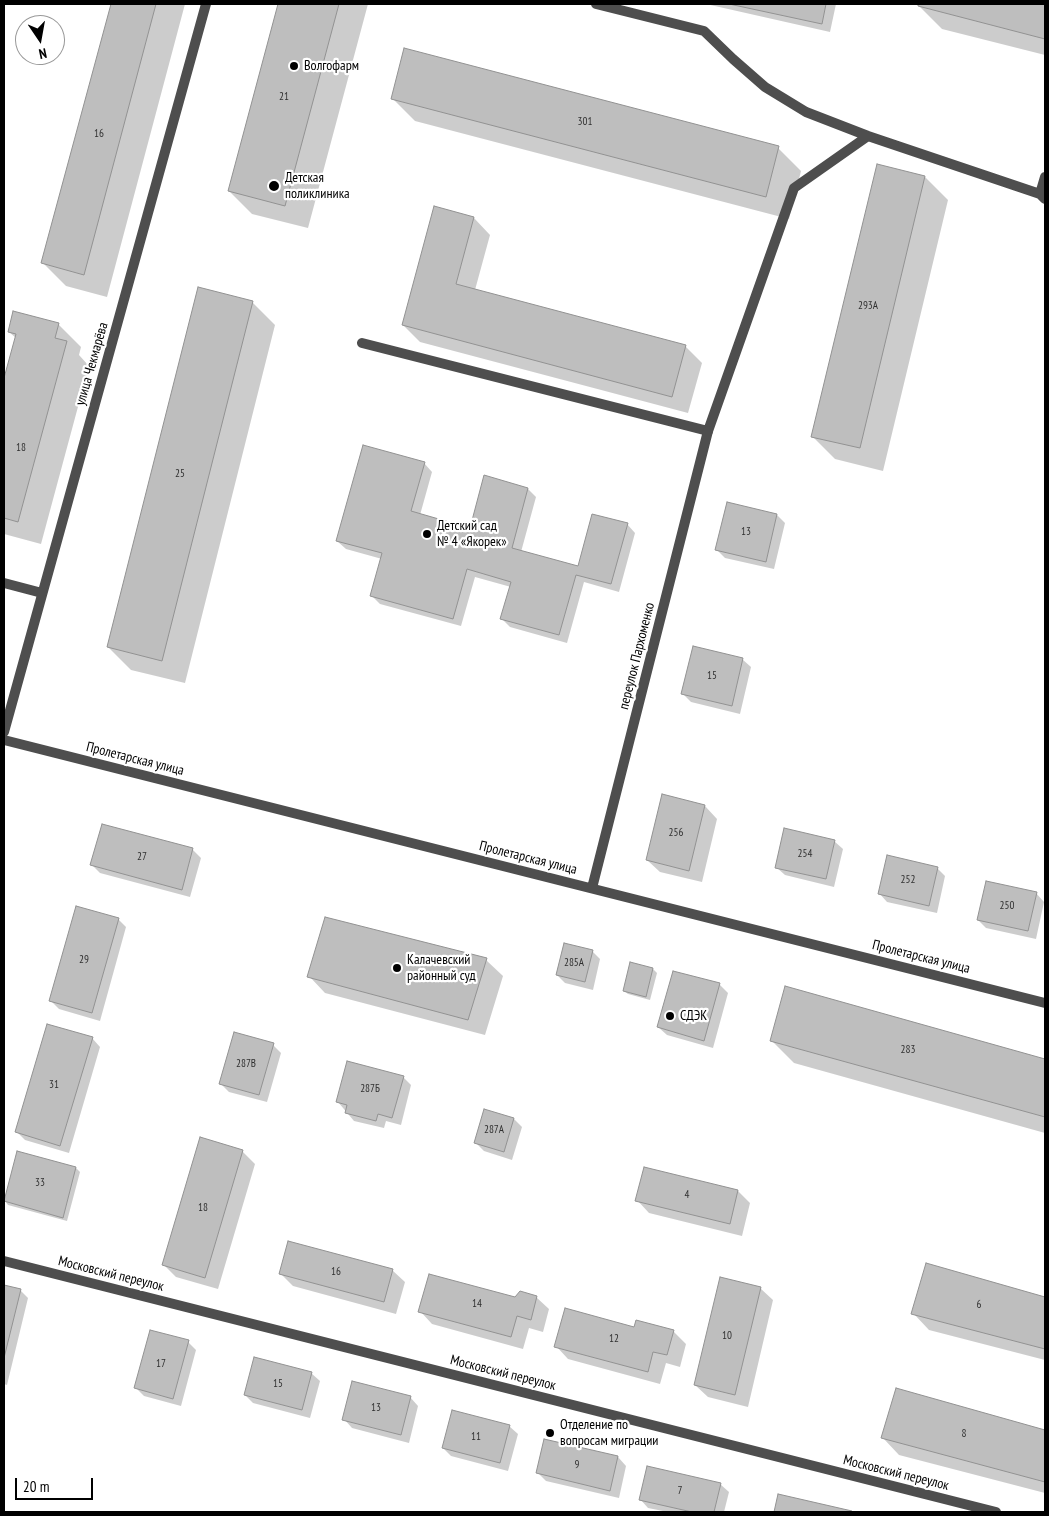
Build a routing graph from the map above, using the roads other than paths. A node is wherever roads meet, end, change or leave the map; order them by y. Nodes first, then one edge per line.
1 (206, 4) edge
2 (596, 4) edge
3 (868, 136) junction
4 (1045, 177) edge
5 (1042, 196) edge
6 (362, 343) dead end
7 (708, 431) junction
8 (4, 583) edge
9 (42, 593) junction
10 (4, 732) edge
11 (4, 740) edge
12 (592, 888) junction
13 (1045, 1003) edge
14 (4, 1261) edge
15 (996, 1512) edge

1 - 9 street, улица Чекмарёва
2 - 3 street
3 - 5 street
3 - 7 street, переулок Пархоменко
4 - 5 street
6 - 7 street
7 - 12 street, переулок Пархоменко
8 - 9 street
9 - 10 street, улица Чекмарёва
11 - 12 street, Пролетарская улица
12 - 13 street, Пролетарская улица
14 - 15 street, Московский переулок

